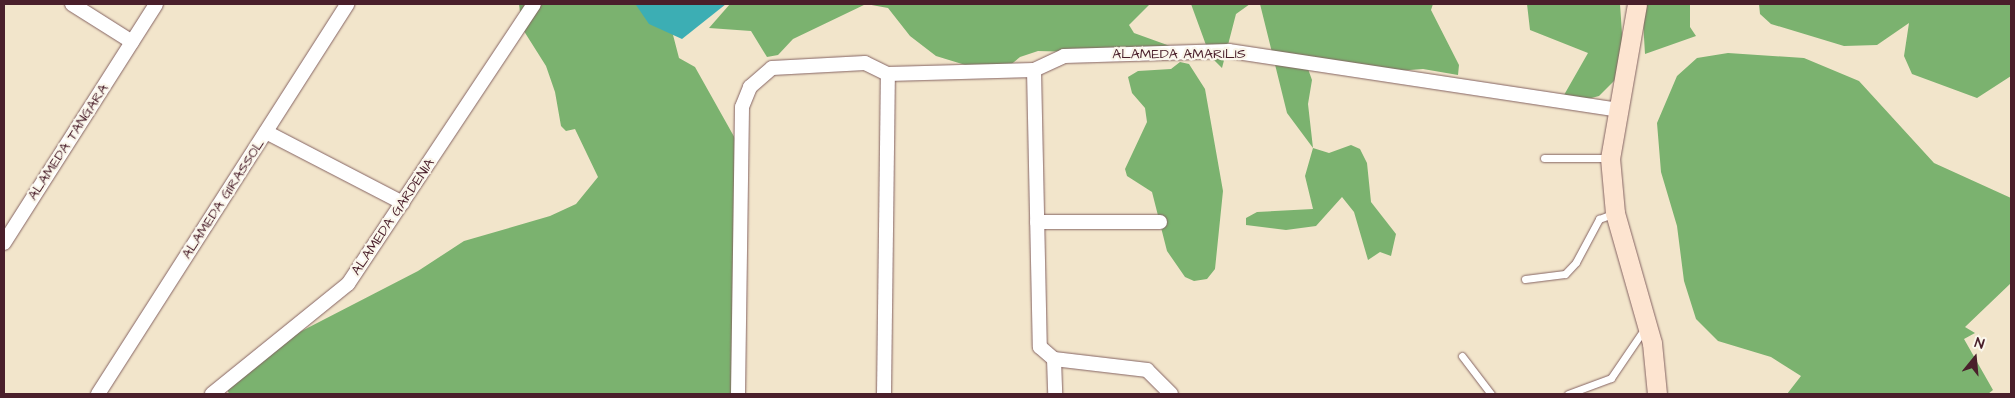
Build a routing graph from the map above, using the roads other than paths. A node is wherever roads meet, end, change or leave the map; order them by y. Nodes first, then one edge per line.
1 (72, 4) edge
2 (156, 4) edge
3 (347, 4) edge
4 (534, 4) edge
5 (1637, 4) edge
6 (132, 42) junction
7 (1034, 70) junction
8 (888, 74) junction
9 (1617, 110) junction
10 (266, 132) junction
11 (1544, 158) dead end
12 (1610, 158) junction
13 (403, 203) junction
14 (1616, 213) junction
15 (1037, 222) junction
16 (1160, 222) dead end
17 (4, 243) edge
18 (1525, 279) dead end
19 (1646, 326) junction
20 (1462, 356) dead end
21 (1054, 359) junction
22 (98, 394) edge
23 (212, 394) edge
24 (738, 394) edge
25 (884, 394) edge
26 (1055, 394) edge
27 (1170, 394) edge
28 (1491, 394) edge
29 (1568, 394) edge
30 (1657, 394) edge

1 - 6 street
2 - 6 street, ALAMEDA TANGARA
3 - 10 street, ALAMEDA GIRASSOL
4 - 13 street, ALAMEDA GARDENIA
5 - 9 street
6 - 17 street, ALAMEDA TANGARA
7 - 8 street, ALAMEDA AMARILIS
7 - 9 street, ALAMEDA AMARILIS
7 - 15 street
8 - 24 street, ALAMEDA AMARILIS
8 - 25 street
9 - 12 street
10 - 13 street
10 - 22 street, ALAMEDA GIRASSOL
11 - 12 lane
12 - 14 street
13 - 23 street, ALAMEDA GARDENIA
14 - 18 lane
14 - 19 street
15 - 16 street
15 - 21 street
19 - 29 lane
19 - 30 street
20 - 28 lane
21 - 26 street
21 - 27 street

